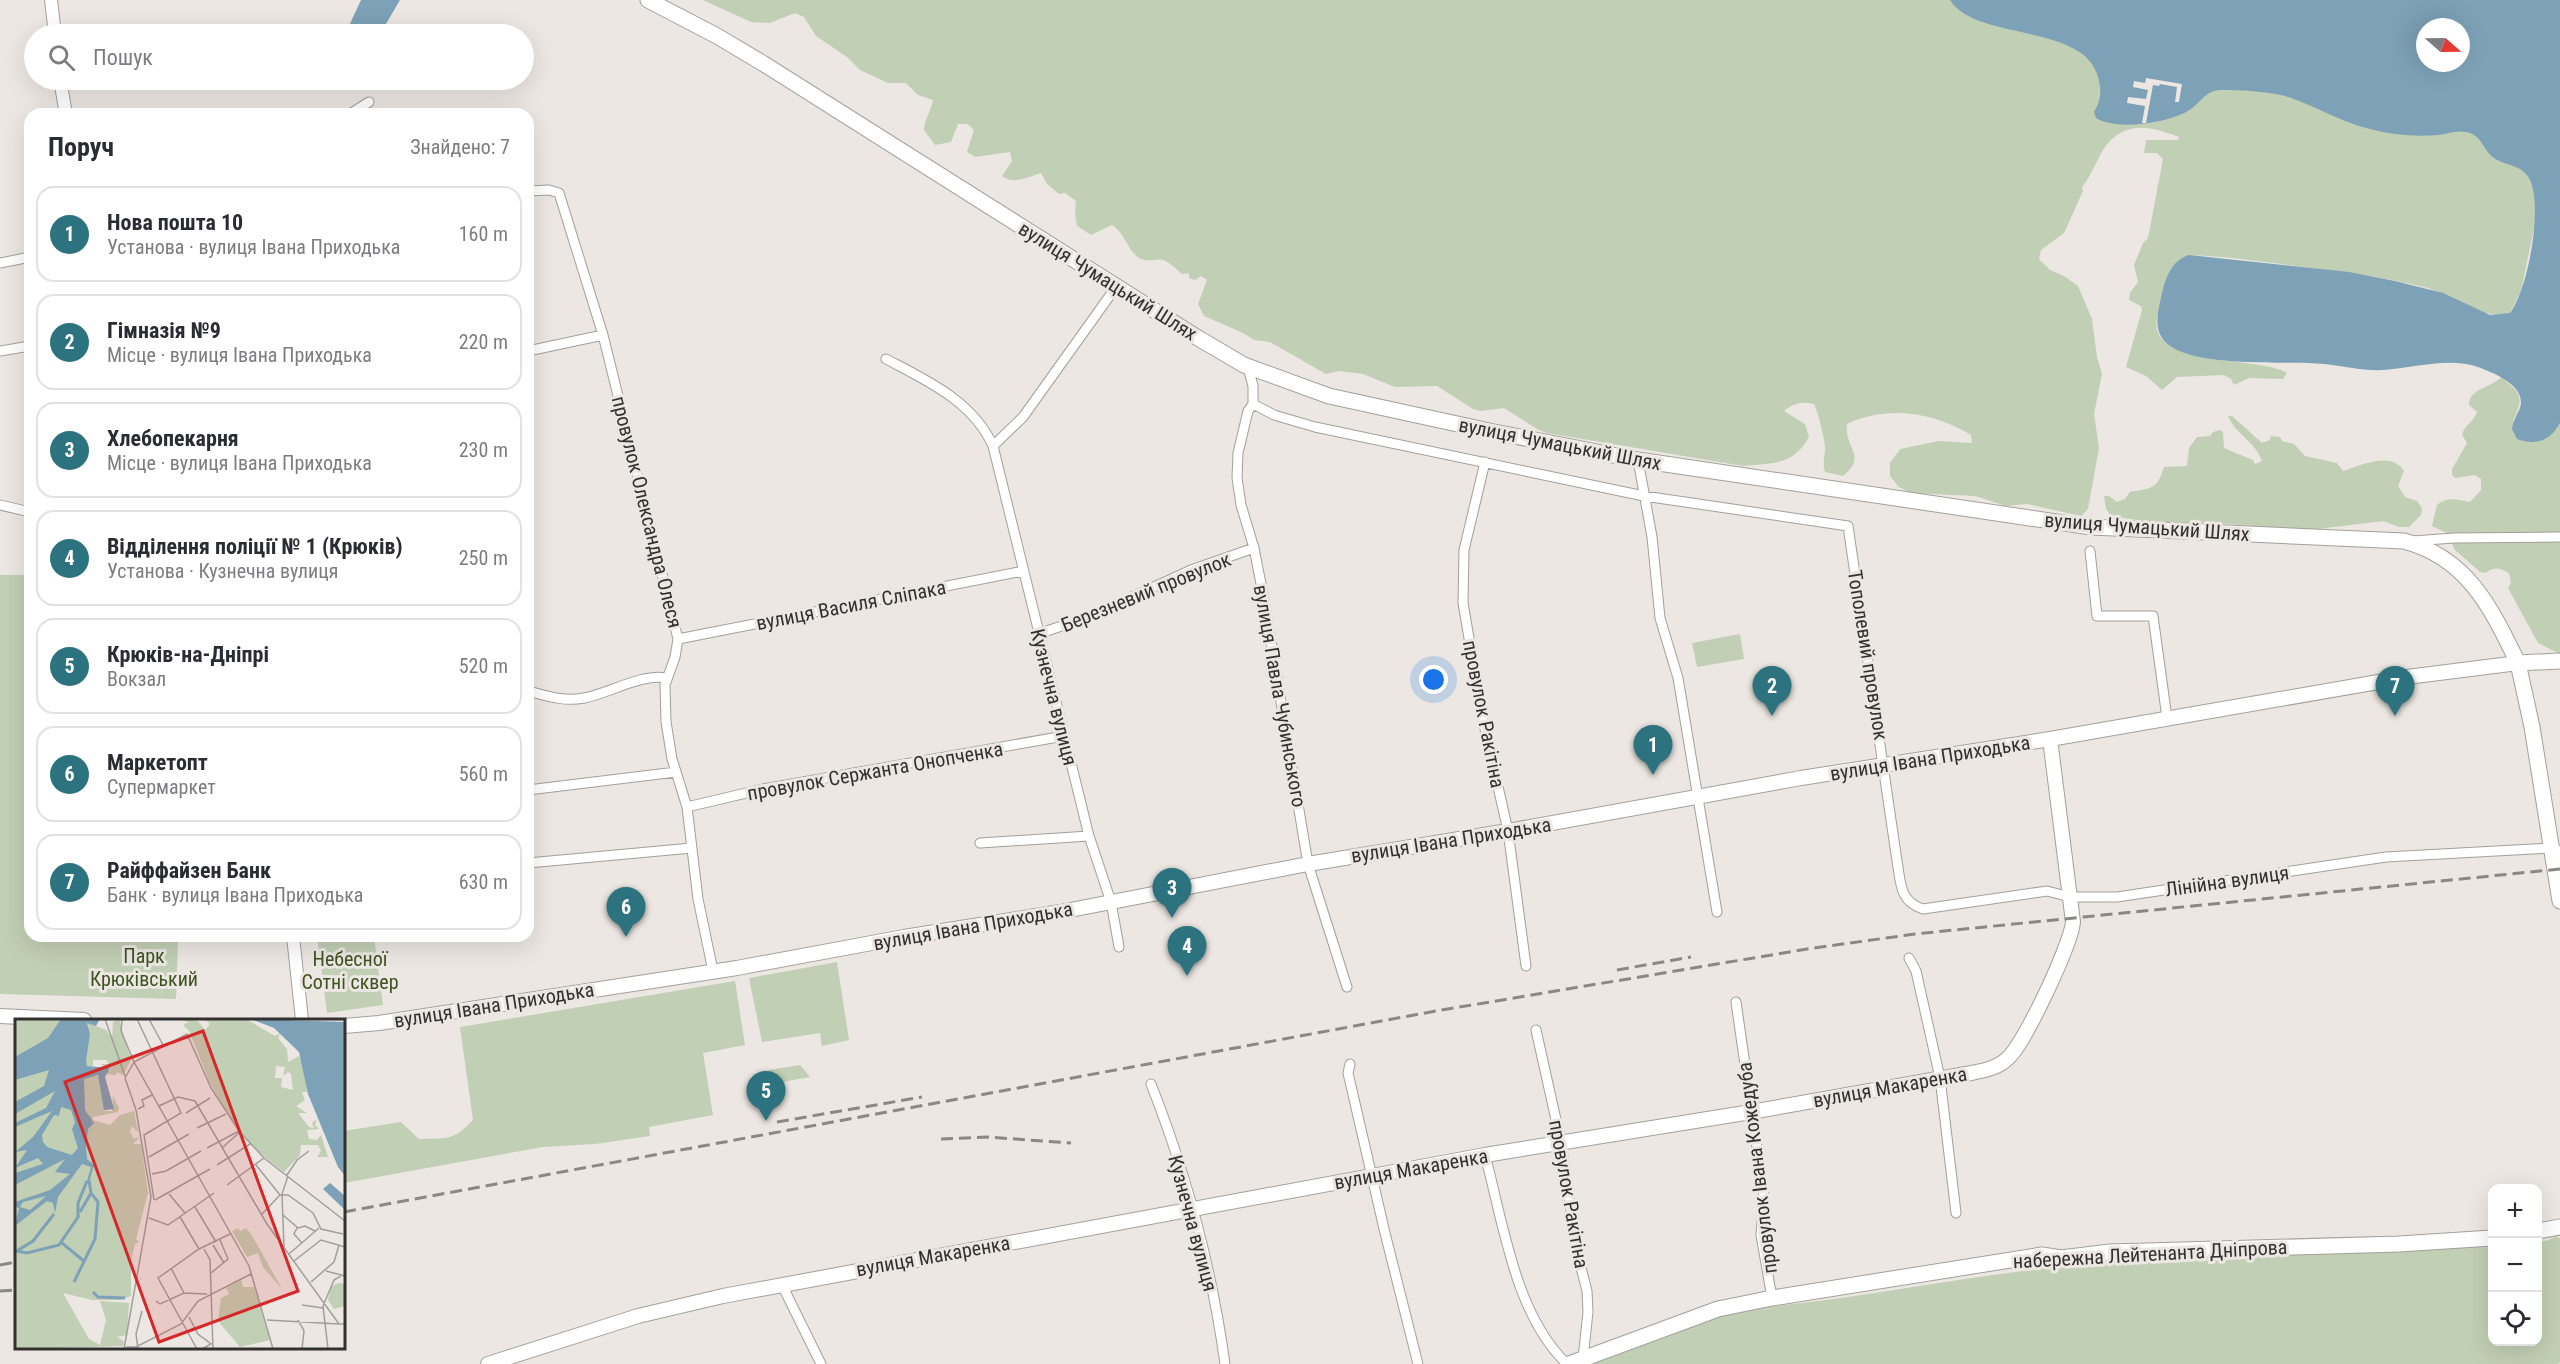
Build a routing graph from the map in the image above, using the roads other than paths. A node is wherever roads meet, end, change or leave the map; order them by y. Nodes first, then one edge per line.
1 (51, 0) edge
2 (648, 0) edge
3 (54, 24) edge
4 (62, 90) edge
5 (369, 102) dead end
6 (65, 108) edge
7 (360, 108) edge
8 (534, 191) edge
9 (24, 258) edge
10 (0, 263) edge
11 (1116, 287) junction
12 (603, 335) junction
13 (24, 347) edge
14 (534, 350) edge
15 (0, 351) edge
16 (886, 359) dead end
17 (1248, 367) junction
18 (1253, 404) junction
19 (993, 446) junction
20 (1638, 460) junction
21 (1485, 462) junction
22 (1644, 496) junction
23 (0, 505) edge
24 (24, 511) edge
25 (2560, 537) edge
26 (2404, 541) junction
27 (1254, 548) junction
28 (2090, 551) dead end
29 (1023, 571) junction
30 (1038, 634) junction
31 (678, 639) junction
32 (2560, 661) edge
33 (2518, 663) junction
34 (666, 678) junction
35 (534, 693) edge
36 (2168, 718) junction
37 (1064, 736) junction
38 (2050, 739) junction
39 (1884, 765) junction
40 (676, 772) junction
41 (534, 789) edge
42 (1697, 797) junction
43 (687, 807) junction
44 (1508, 831) junction
45 (1089, 836) junction
46 (980, 843) dead end
47 (692, 848) junction
48 (2555, 850) edge
49 (534, 862) edge
50 (1308, 864) junction
51 (1903, 892) joint
52 (2070, 897) junction
53 (2560, 901) edge
54 (1111, 902) junction
55 (1717, 912) dead end
56 (294, 942) edge
57 (1119, 947) dead end
58 (1909, 958) dead end
59 (1526, 966) dead end
60 (713, 971) junction
61 (1347, 987) dead end
62 (1736, 1002) dead end
63 (0, 1016) edge
64 (63, 1019) edge
65 (302, 1019) edge
66 (345, 1026) edge
67 (1536, 1030) dead end
68 (1350, 1064) dead end
69 (1940, 1078) junction
70 (1151, 1084) dead end
71 (1751, 1112) junction
72 (1561, 1142) junction
73 (1485, 1155) junction
74 (1373, 1176) junction
75 (1193, 1210) junction
76 (1956, 1213) dead end
77 (2560, 1227) edge
78 (2542, 1230) edge
79 (2488, 1238) edge
80 (782, 1285) junction
81 (1772, 1298) junction
82 (1573, 1362) edge
83 (488, 1364) edge
84 (821, 1364) edge
85 (1225, 1364) edge
86 (1419, 1364) edge

1 - 3 street
2 - 11 main road, вулиця Чумацький Шлях
4 - 6 street
5 - 7 street
8 - 12 street, провулок Олександра Олеся
9 - 10 street
11 - 17 main road, вулиця Чумацький Шлях
11 - 19 street
12 - 14 street
12 - 31 street, провулок Олександра Олеся
13 - 15 street
16 - 19 street, Кузнечна вулиця
17 - 18 street
17 - 20 main road, вулиця Чумацький Шлях
18 - 21 street
18 - 27 street, вулиця Павла Чубинського
19 - 29 street, Кузнечна вулиця
20 - 22 street
20 - 26 main road, вулиця Чумацький Шлях
21 - 22 street
21 - 44 street, провулок Ракітіна
22 - 39 street, Тополевий провулок
22 - 42 street
23 - 24 street
25 - 26 street
26 - 33 main road, вулиця Чумацький Шлях
27 - 30 street, Березневий провулок
27 - 50 street, вулиця Павла Чубинського
28 - 36 street
29 - 30 street, Кузнечна вулиця
29 - 31 street, вулиця Василя Сліпака
30 - 37 street, Кузнечна вулиця
31 - 34 street, провулок Олександра Олеся
32 - 33 main road, вулиця Івана Приходька
33 - 36 main road, вулиця Івана Приходька
33 - 48 main road, вулиця Чумацький Шлях
34 - 35 street
34 - 40 street, провулок Олександра Олеся
36 - 38 main road, вулиця Івана Приходька
37 - 43 street, провулок Сержанта Онопченка
37 - 45 street, Кузнечна вулиця
38 - 39 main road, вулиця Івана Приходька
38 - 52 main road, вулиця Макаренка
39 - 42 main road, вулиця Івана Приходька
39 - 51 street, Тополевий провулок
40 - 41 street
40 - 43 street, провулок Олександра Олеся
42 - 44 main road, вулиця Івана Приходька
42 - 55 street
43 - 47 street, провулок Олександра Олеся
44 - 50 main road, вулиця Івана Приходька
44 - 59 street, провулок Ракітіна
45 - 46 street
45 - 54 street, Кузнечна вулиця
47 - 49 street
47 - 60 street, провулок Олександра Олеся
48 - 52 street, Лінійна вулиця
48 - 53 main road, вулиця Чумацький Шлях
50 - 54 main road, вулиця Івана Приходька
50 - 61 street, вулиця Павла Чубинського
51 - 52 street, Лінійна вулиця
52 - 69 main road, вулиця Макаренка
54 - 57 street, Кузнечна вулиця
54 - 60 main road, вулиця Івана Приходька
56 - 65 street
58 - 69 street
60 - 66 main road, вулиця Івана Приходька
62 - 71 street, провулок Івана Кожедуба
63 - 64 main road
67 - 72 street, провулок Ракітіна
68 - 74 street
69 - 71 main road, вулиця Макаренка
69 - 76 street
70 - 75 street, Кузнечна вулиця
71 - 72 main road, вулиця Макаренка
71 - 81 street, провулок Івана Кожедуба
72 - 73 main road, вулиця Макаренка
72 - 82 street, провулок Ракітіна
73 - 74 main road, вулиця Макаренка
73 - 82 street
74 - 75 main road, вулиця Макаренка
74 - 86 street
75 - 80 main road, вулиця Макаренка
75 - 85 street, Кузнечна вулиця
77 - 78 main road
79 - 81 main road, набережна Лейтенанта Дніпрова
80 - 83 main road, вулиця Макаренка
80 - 84 street
81 - 82 main road, набережна Лейтенанта Дніпрова

